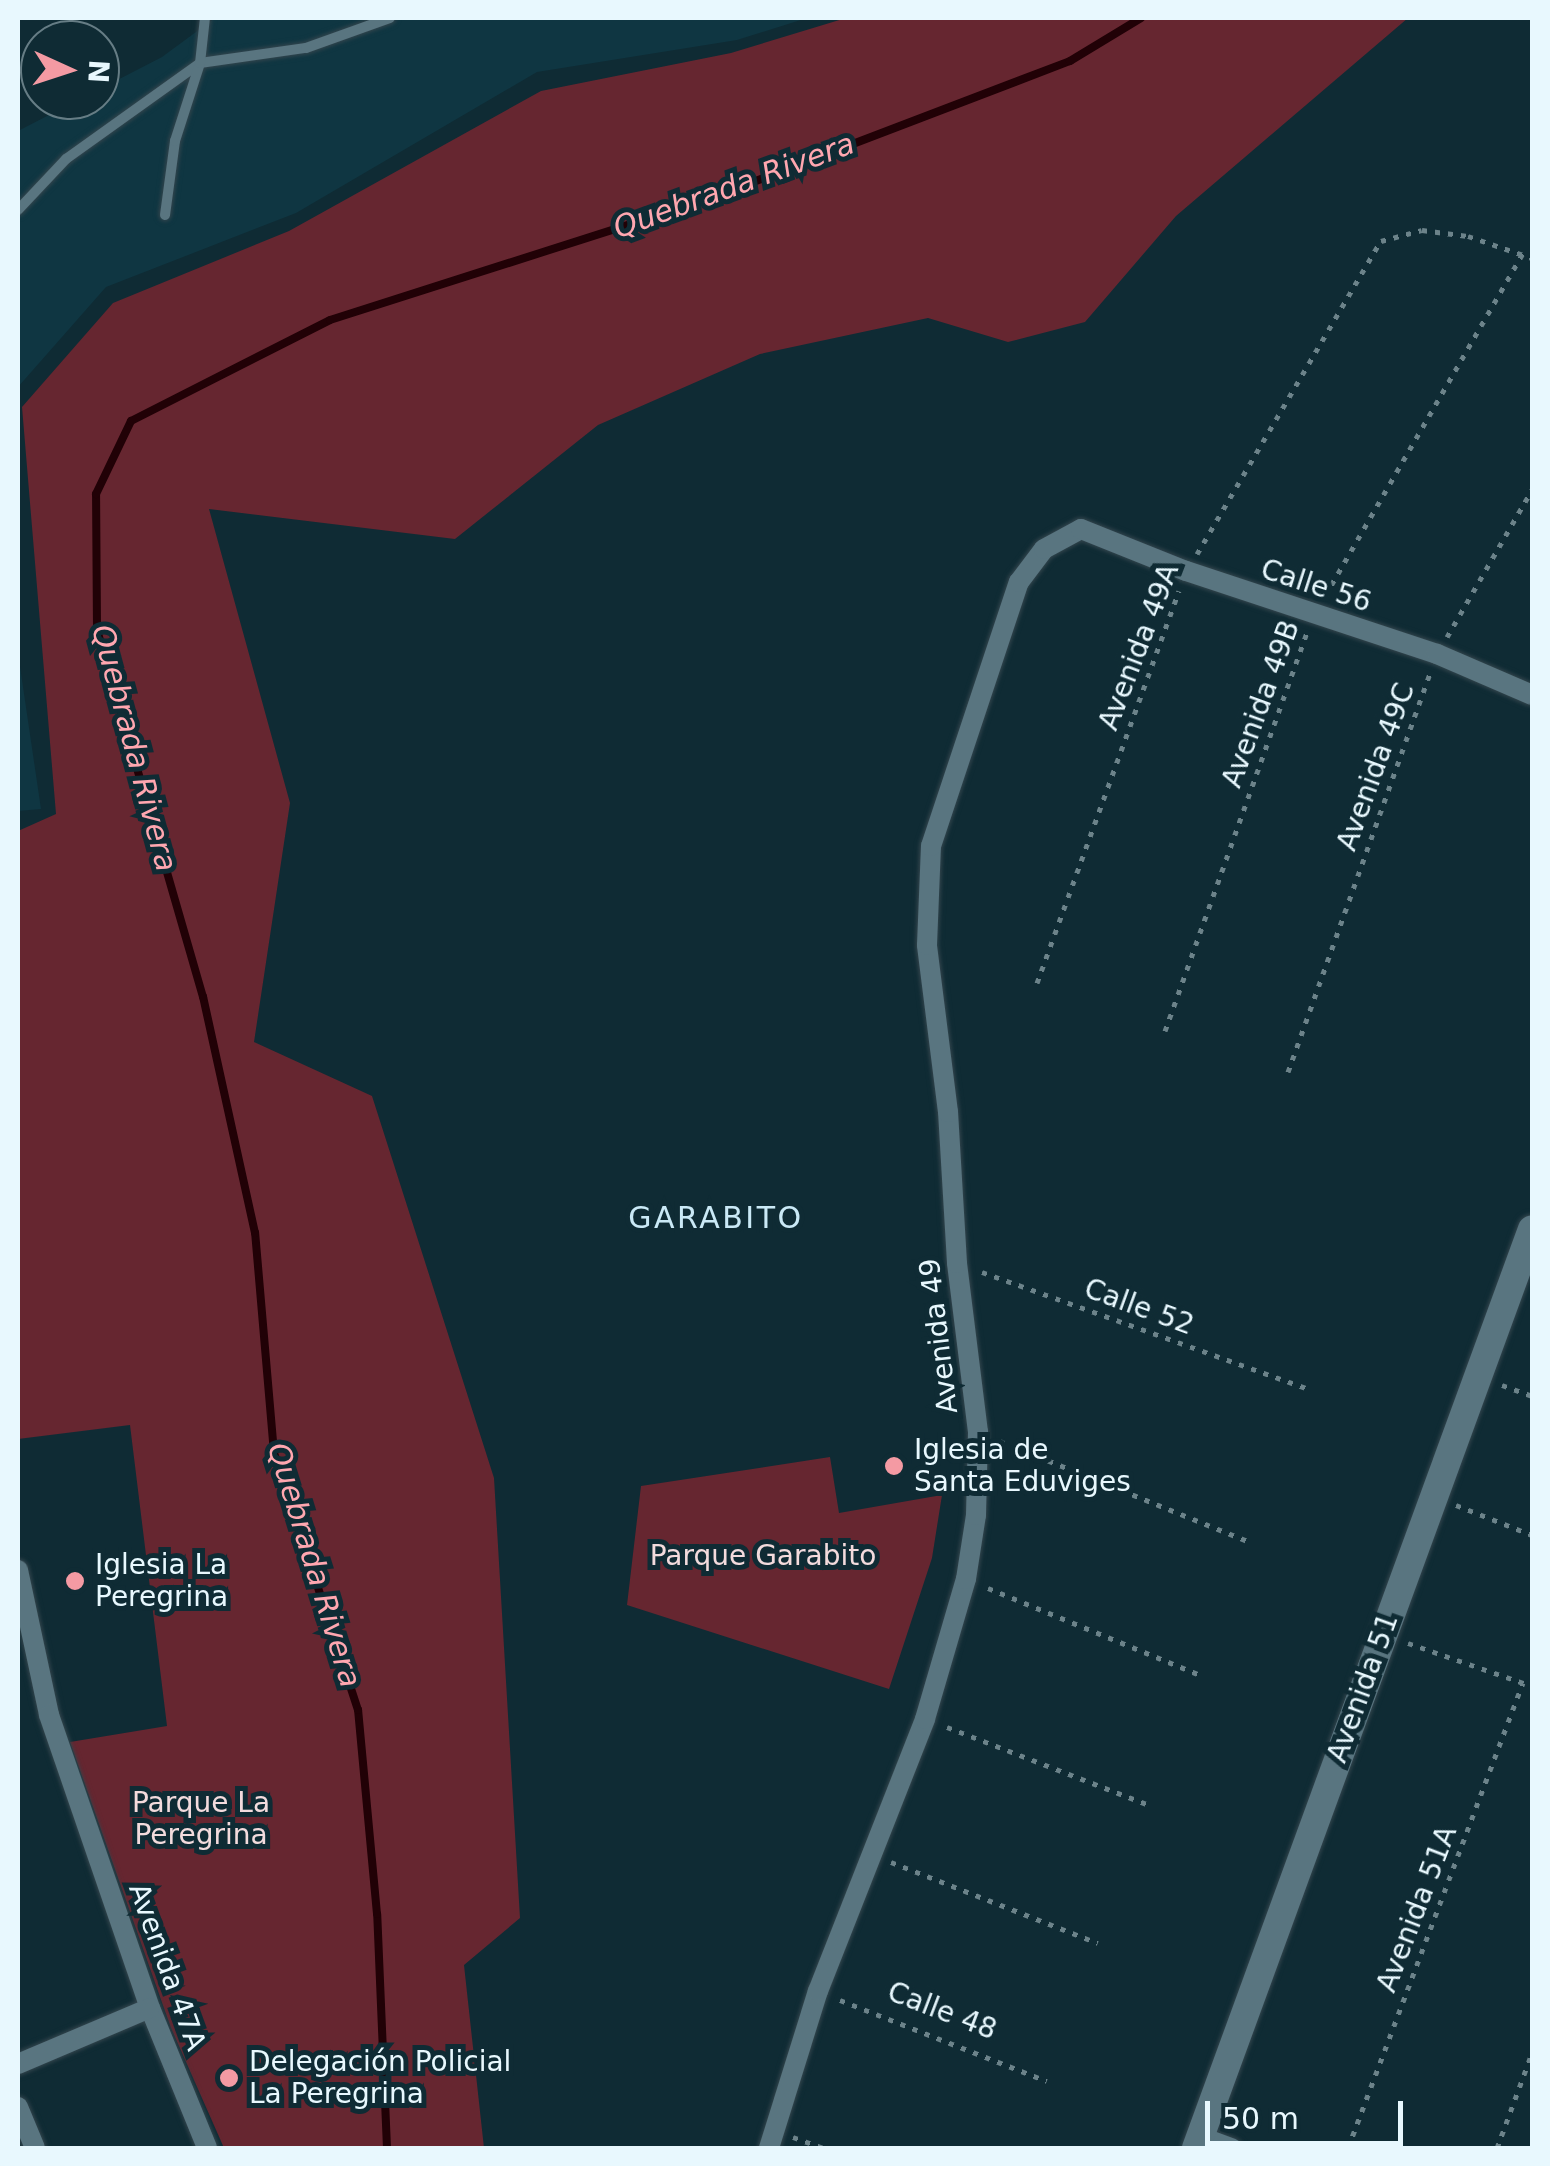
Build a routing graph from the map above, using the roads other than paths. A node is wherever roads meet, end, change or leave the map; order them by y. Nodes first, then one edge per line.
1 (205, 18) edge
2 (390, 18) edge
3 (200, 63) junction
4 (18, 210) edge
5 (166, 215) dead end
6 (1081, 529) joint
7 (1532, 695) edge
8 (1532, 1229) edge
9 (18, 1570) edge
10 (150, 2008) junction
11 (18, 2064) edge
12 (18, 2107) edge
13 (772, 2140) edge
14 (1199, 2143) edge
15 (36, 2148) edge
16 (207, 2148) edge
17 (1232, 2148) edge

1 - 3 lane
2 - 3 lane
3 - 4 lane
3 - 5 lane
6 - 7 street, Calle 56
6 - 13 street, Avenida 49
8 - 14 street, Avenida 51
9 - 10 street, Avenida 47A
10 - 11 street
10 - 16 street, Avenida 47A
12 - 15 street
14 - 17 street

